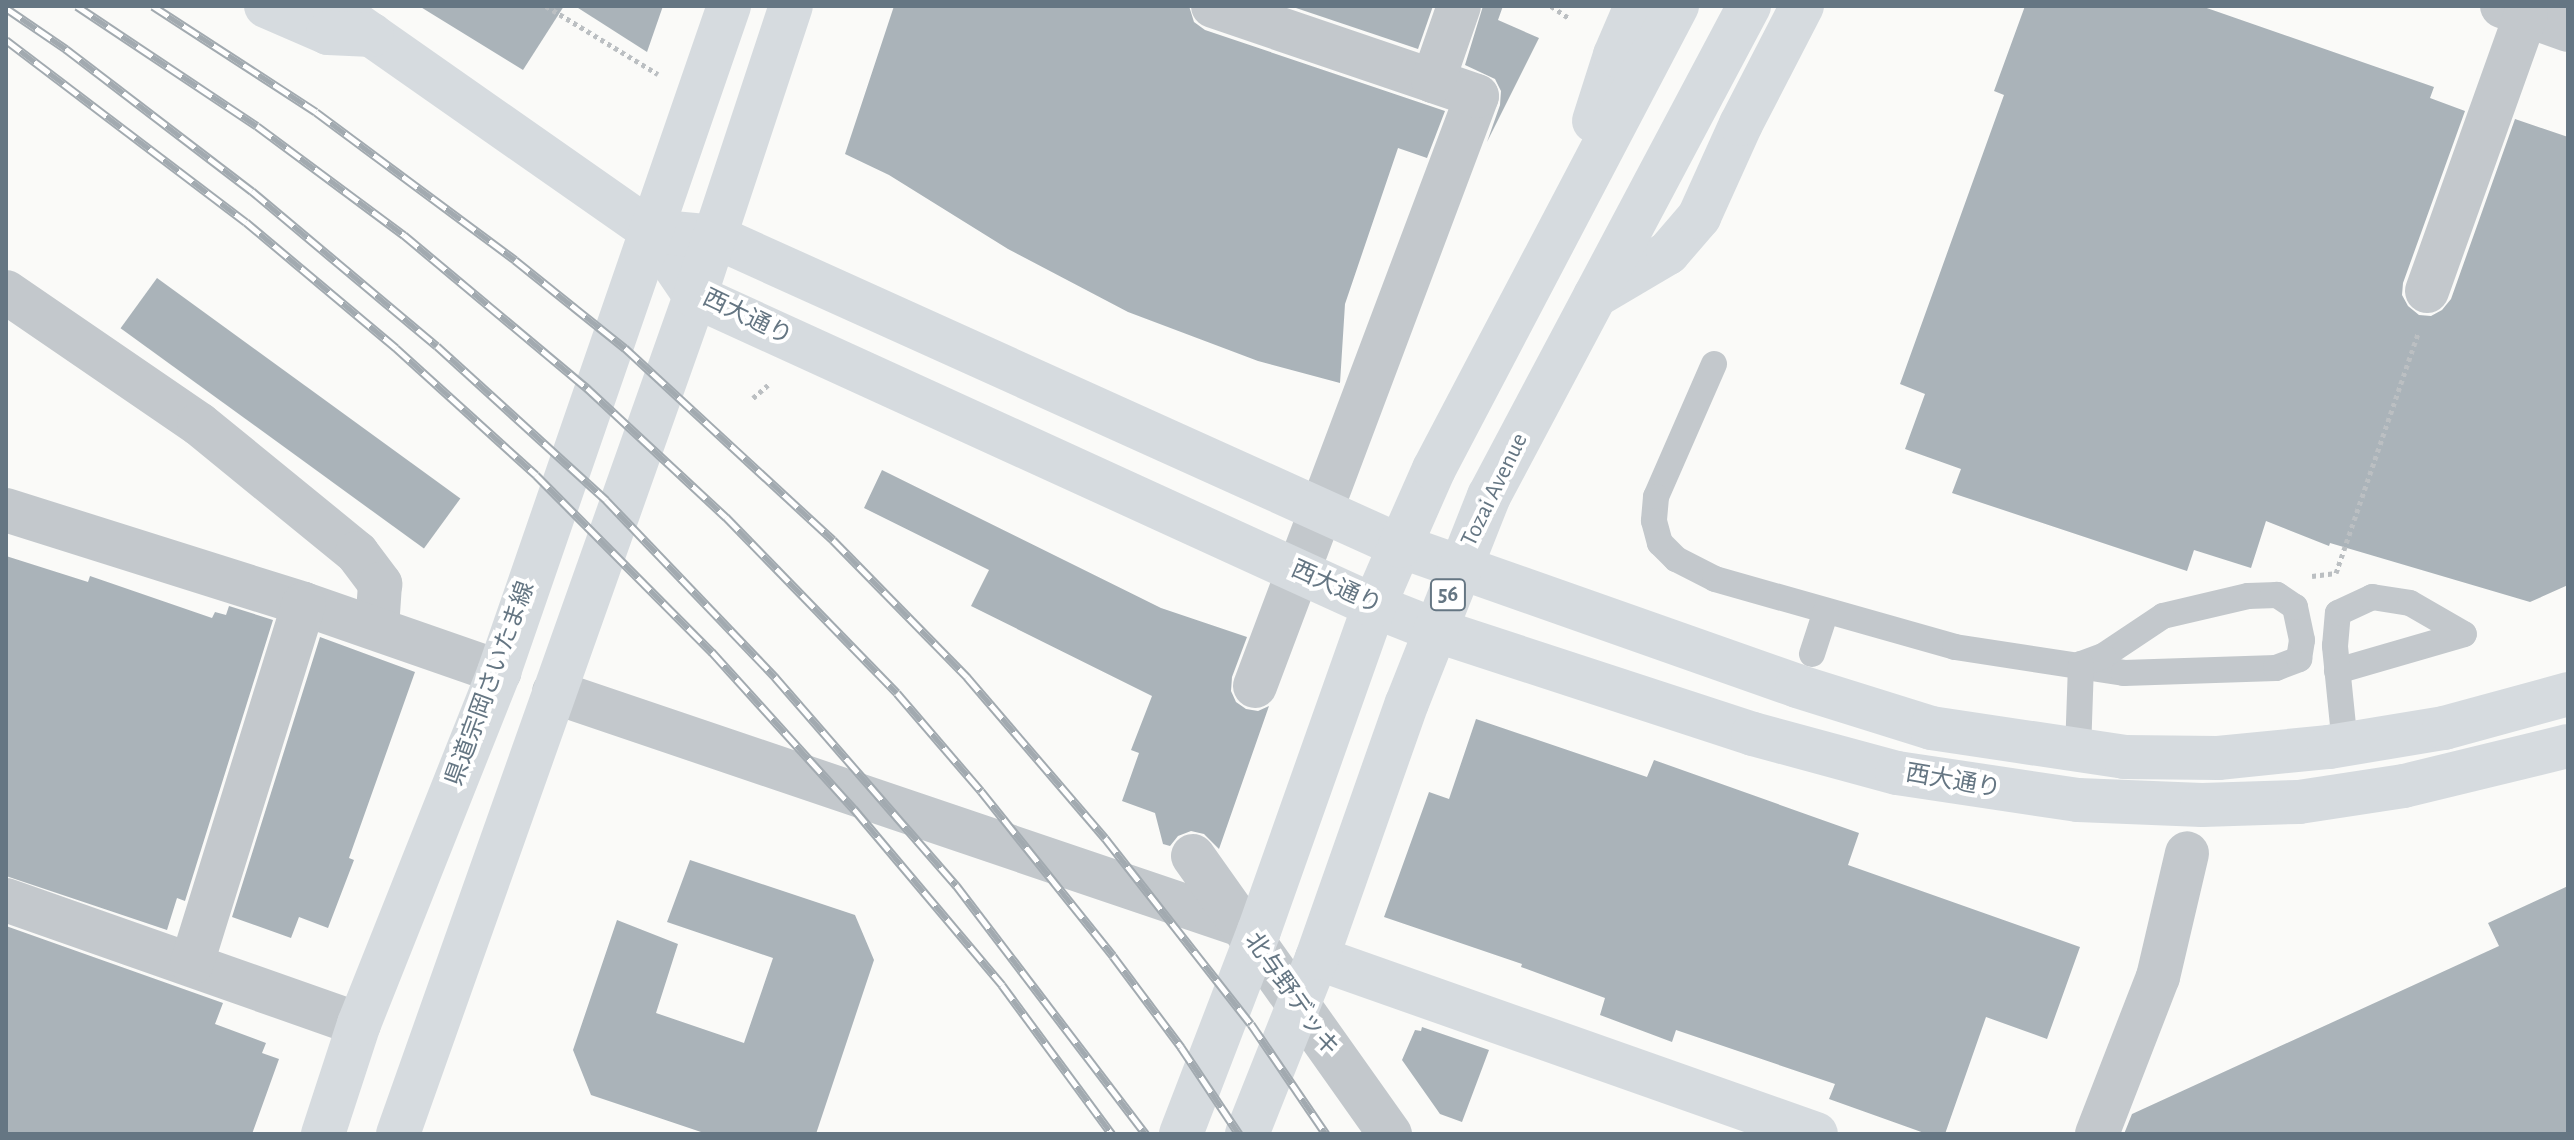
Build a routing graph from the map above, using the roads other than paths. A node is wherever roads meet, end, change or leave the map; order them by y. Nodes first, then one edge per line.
1 (266, 6) edge
2 (330, 6) edge
3 (729, 6) edge
4 (791, 6) edge
5 (1213, 6) edge
6 (1424, 6) edge
7 (1636, 6) edge
8 (1677, 6) edge
9 (1749, 6) edge
10 (1802, 6) edge
11 (2514, 10) edge
12 (2568, 30) edge
13 (372, 35) junction
14 (1445, 44) edge
15 (1563, 223) junction
16 (651, 231) junction
17 (716, 237) junction
18 (6, 292) edge
19 (695, 296) junction
20 (1595, 296) junction
21 (2424, 306) road end
22 (1714, 364) dead end
23 (6, 510) edge
24 (1400, 546) junction
25 (1458, 568) junction
26 (304, 604) junction
27 (1374, 606) junction
28 (1826, 611) junction
29 (377, 628) junction
30 (1435, 630) junction
31 (1812, 654) dead end
32 (2081, 664) junction
33 (2337, 671) junction
34 (499, 672) junction
35 (1255, 686) dead end
36 (554, 692) junction
37 (2568, 694) edge
38 (2345, 745) junction
39 (2568, 746) edge
40 (2078, 751) junction
41 (2187, 853) dead end
42 (1193, 856) dead end
43 (6, 900) edge
44 (1259, 931) junction
45 (1317, 958) junction
46 (192, 963) junction
47 (359, 1024) junction
48 (323, 1134) edge
49 (398, 1134) edge
50 (1181, 1134) edge
51 (1247, 1134) edge
52 (1390, 1134) edge
53 (1816, 1134) edge
54 (2097, 1134) edge

1 - 13 main road
2 - 13 main road
3 - 16 main road, 県道宗岡さいたま線
4 - 17 main road
5 - 14 street
6 - 14 street
7 - 15 main road
8 - 15 main road
9 - 20 main road, Tozai Avenue / 56
10 - 20 main road
11 - 12 street
11 - 21 street
13 - 16 main road
14 - 35 street
15 - 24 main road
16 - 17 main road, 西大通り
16 - 19 main road, 西大通り
16 - 34 main road, 県道宗岡さいたま線
17 - 19 main road
17 - 24 main road, 西大通り
18 - 29 street
19 - 27 main road, 西大通り
19 - 36 main road
20 - 25 main road, Tozai Avenue / 56
22 - 28 lane
23 - 26 street
24 - 25 main road, 西大通り
24 - 27 main road
25 - 30 main road, Tozai Avenue / 56
25 - 40 main road, 西大通り
26 - 29 street
26 - 46 street
27 - 30 main road, 西大通り
27 - 44 main road
28 - 31 lane
28 - 32 lane
29 - 34 street
30 - 39 main road, 西大通り
30 - 45 main road, Tozai Avenue / 56
32 - 32 lane
32 - 40 lane
33 - 33 lane
33 - 38 lane
34 - 47 main road, 県道宗岡さいたま線
36 - 44 street
36 - 49 main road
37 - 38 main road, 西大通り
38 - 40 main road, 西大通り
41 - 54 street
42 - 52 street, 北与野デッキ
43 - 46 street
44 - 50 main road
45 - 51 main road, Tozai Avenue / 56
45 - 53 main road
46 - 47 street
47 - 48 main road, 県道宗岡さいたま線

